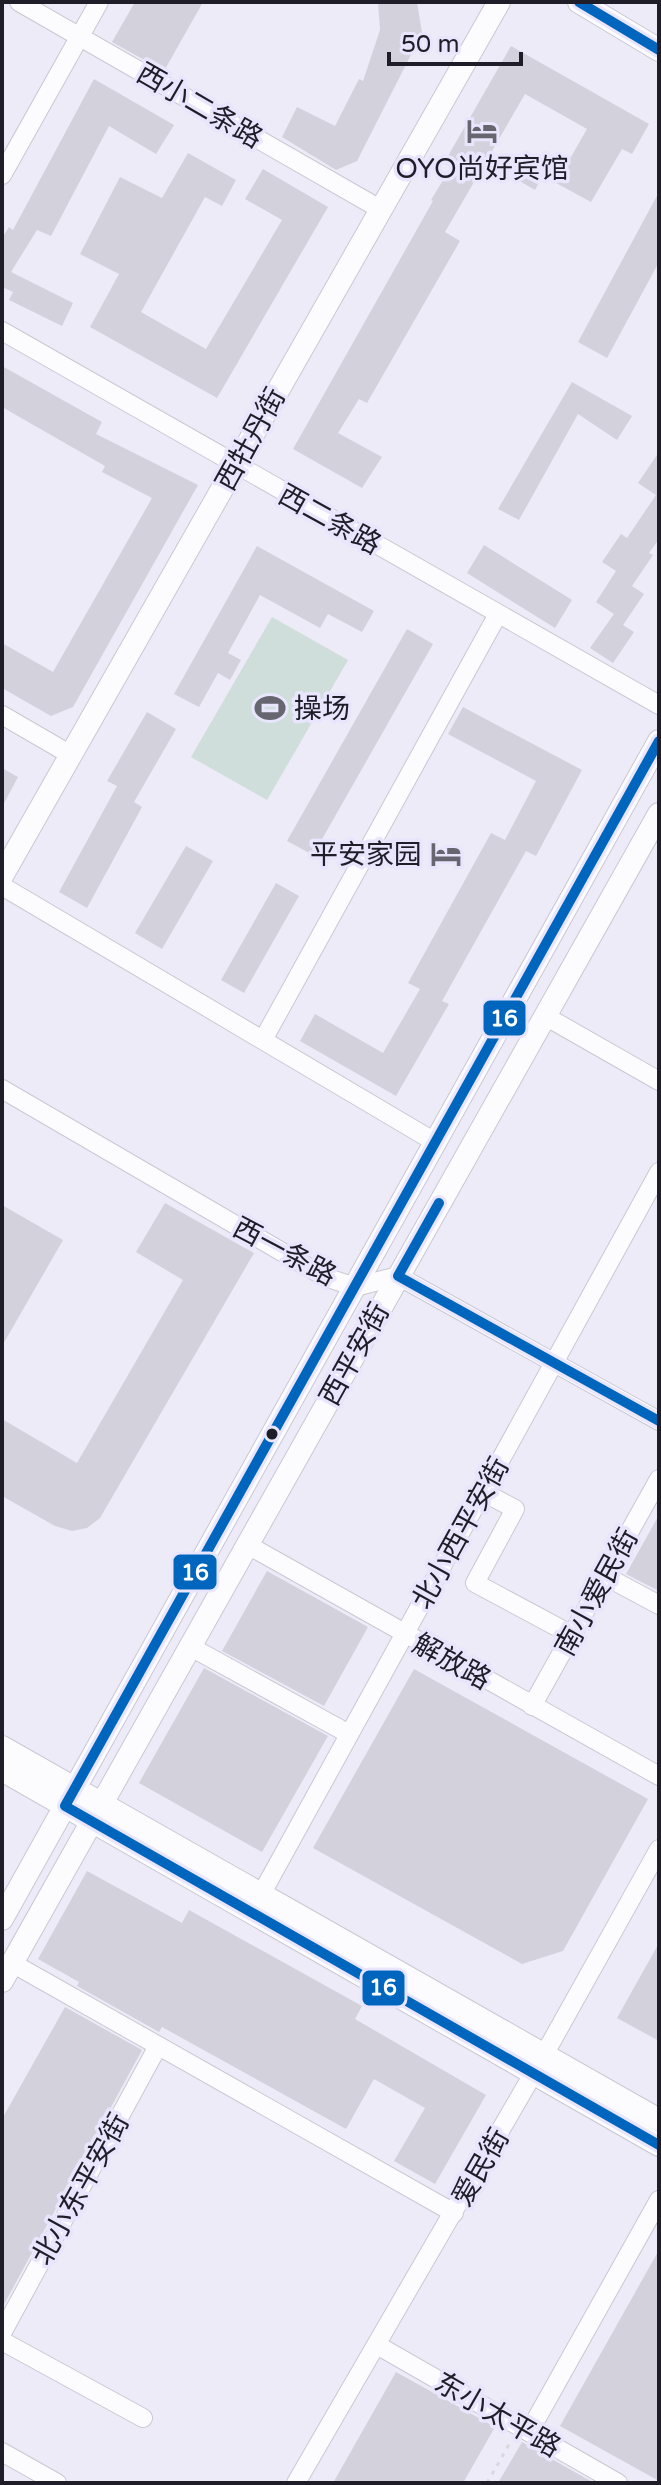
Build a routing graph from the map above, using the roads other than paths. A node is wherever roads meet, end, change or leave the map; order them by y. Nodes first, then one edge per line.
1 (19, 2) edge
2 (99, 2) edge
3 (499, 2) edge
4 (579, 2) edge
5 (80, 36) junction
6 (659, 50) edge
7 (2, 175) edge
8 (380, 209) junction
9 (2, 331) edge
10 (234, 465) junction
11 (498, 614) junction
12 (659, 705) edge
13 (2, 715) edge
14 (659, 741) edge
15 (71, 755) junction
16 (659, 814) edge
17 (2, 876) edge
18 (2, 886) edge
19 (545, 1016) junction
20 (263, 1040) junction
21 (659, 1081) edge
22 (2, 1089) edge
23 (435, 1142) junction
24 (659, 1172) edge
25 (398, 1276) junction
26 (355, 1287) junction
27 (554, 1362) junction
28 (659, 1421) edge
29 (659, 1479) edge
30 (483, 1492) junction
31 (246, 1544) junction
32 (605, 1576) junction
33 (659, 1605) edge
34 (404, 1634) junction
35 (572, 1635) junction
36 (189, 1646) junction
37 (532, 1706) junction
38 (349, 1734) junction
39 (2, 1747) edge
40 (2, 1770) edge
41 (659, 1776) edge
42 (70, 1797) junction
43 (96, 1811) junction
44 (659, 1849) edge
45 (262, 1893) junction
46 (2, 1919) edge
47 (7, 1972) edge
48 (158, 2046) junction
49 (539, 2064) junction
50 (659, 2120) edge
51 (659, 2145) edge
52 (659, 2200) edge
53 (454, 2213) junction
54 (2, 2333) edge
55 (2, 2341) edge
56 (377, 2345) junction
57 (143, 2418) dead end
58 (524, 2429) junction
59 (2, 2452) edge
60 (57, 2483) edge
61 (296, 2483) edge
62 (618, 2483) edge

1 - 5 street, 西小二条路
2 - 5 street
3 - 8 main road, 西牡丹街
4 - 6 main road
5 - 7 street
5 - 8 street, 西小二条路
8 - 10 main road, 西牡丹街
9 - 10 street, 西二条路
10 - 11 street, 西二条路
10 - 15 main road, 西牡丹街
11 - 12 street, 西二条路
11 - 20 street
13 - 15 street
14 - 23 main road, 西平安街
15 - 17 main road, 西牡丹街
16 - 19 main road, 西平安街
18 - 20 street
19 - 21 street
19 - 25 main road, 西平安街
20 - 23 street
22 - 26 street, 西一条路
23 - 26 main road, 西平安街
24 - 27 street, 北小西平安街
25 - 26 street, 西一条路
25 - 27 street
25 - 31 main road, 西平安街
26 - 42 main road, 西平安街
27 - 28 street
27 - 30 street, 北小西平安街
29 - 32 street, 南小爱民街
30 - 34 street, 北小西平安街
30 - 35 street
31 - 34 street, 解放路
31 - 36 main road, 西平安街
32 - 33 street
32 - 35 street, 南小爱民街
34 - 37 street, 解放路
34 - 38 street, 北小西平安街
35 - 37 street, 南小爱民街
36 - 38 street
36 - 43 main road, 西平安街
37 - 41 street, 解放路
38 - 45 street, 北小西平安街
39 - 42 main road
40 - 42 main road
42 - 43 main road
42 - 46 main road, 西平安街
43 - 45 main road
43 - 47 main road, 西平安街
43 - 49 main road
44 - 49 street, 爱民街
45 - 49 main road
47 - 48 street
48 - 53 street
48 - 54 street, 北小东平安街
49 - 50 main road
49 - 51 main road
49 - 53 street, 爱民街
52 - 58 street
53 - 56 street, 爱民街
55 - 57 street
56 - 58 street, 东小太平路
56 - 61 street, 爱民街
58 - 62 street, 东小太平路
59 - 60 street

